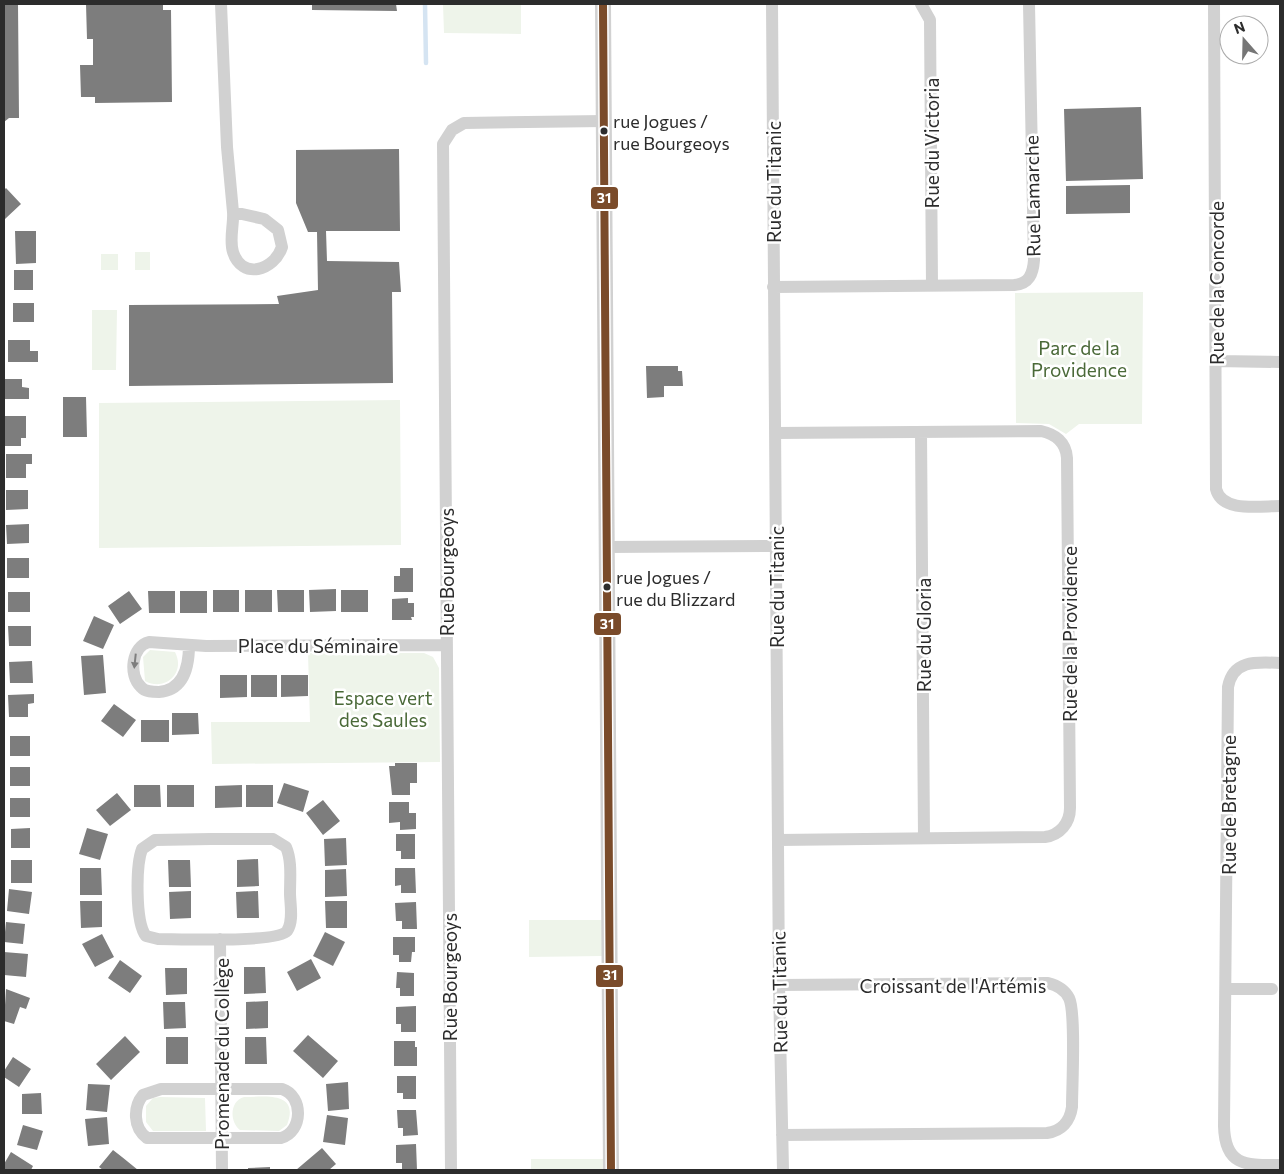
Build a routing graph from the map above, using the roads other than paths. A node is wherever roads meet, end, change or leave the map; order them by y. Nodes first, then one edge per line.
1 (221, 4) edge
2 (603, 4) edge
3 (772, 4) edge
4 (921, 4) edge
5 (1029, 4) edge
6 (1214, 4) edge
7 (604, 121) junction
8 (233, 212) junction
9 (932, 286) junction
10 (773, 288) junction
11 (1216, 361) junction
12 (1280, 362) edge
13 (921, 432) junction
14 (775, 433) junction
15 (1280, 506) edge
16 (775, 546) junction
17 (607, 547) junction
18 (189, 645) junction
19 (447, 645) junction
20 (1280, 663) edge
21 (924, 838) junction
22 (778, 840) junction
23 (220, 938) junction
24 (778, 985) junction
25 (1227, 989) junction
26 (1272, 989) dead end
27 (222, 1089) junction
28 (782, 1135) junction
29 (222, 1139) junction
30 (1280, 1166) edge
31 (222, 1170) edge
32 (451, 1170) edge
33 (611, 1170) edge
34 (783, 1170) edge

1 - 8 street
2 - 7 street
3 - 10 street, Rue du Titanic
4 - 9 street, Rue du Victoria
5 - 9 street, Rue Lamarche
6 - 11 street, Rue de la Concorde
7 - 17 street
7 - 19 street, Rue Bourgeoys
8 - 8 street
9 - 10 street, Rue Lamarche
10 - 14 street, Rue du Titanic
11 - 12 street
11 - 15 street, Rue de la Concorde
13 - 14 street, Rue de la Providence
13 - 21 street, Rue du Gloria
13 - 21 street, Rue de la Providence
14 - 16 street, Rue du Titanic
16 - 17 street
16 - 22 street, Rue du Titanic
17 - 33 street
18 -> 18 street, Place du Séminaire
18 - 19 street, Place du Séminaire
19 - 32 street, Rue Bourgeoys
20 - 25 street, Rue de Bretagne
21 - 22 street, Rue de la Providence
22 - 24 street, Rue du Titanic
23 - 23 street, Promenade du Collège
23 - 27 street, Promenade du Collège
24 - 28 street, Rue du Titanic
24 - 28 street, Croissant de l'Artémis
25 - 26 street
25 - 30 street, Rue de Bretagne
27 - 29 street, Promenade du Collège
27 - 29 street
27 - 29 street
28 - 34 street, Rue du Titanic
29 - 31 street, Promenade du Collège

